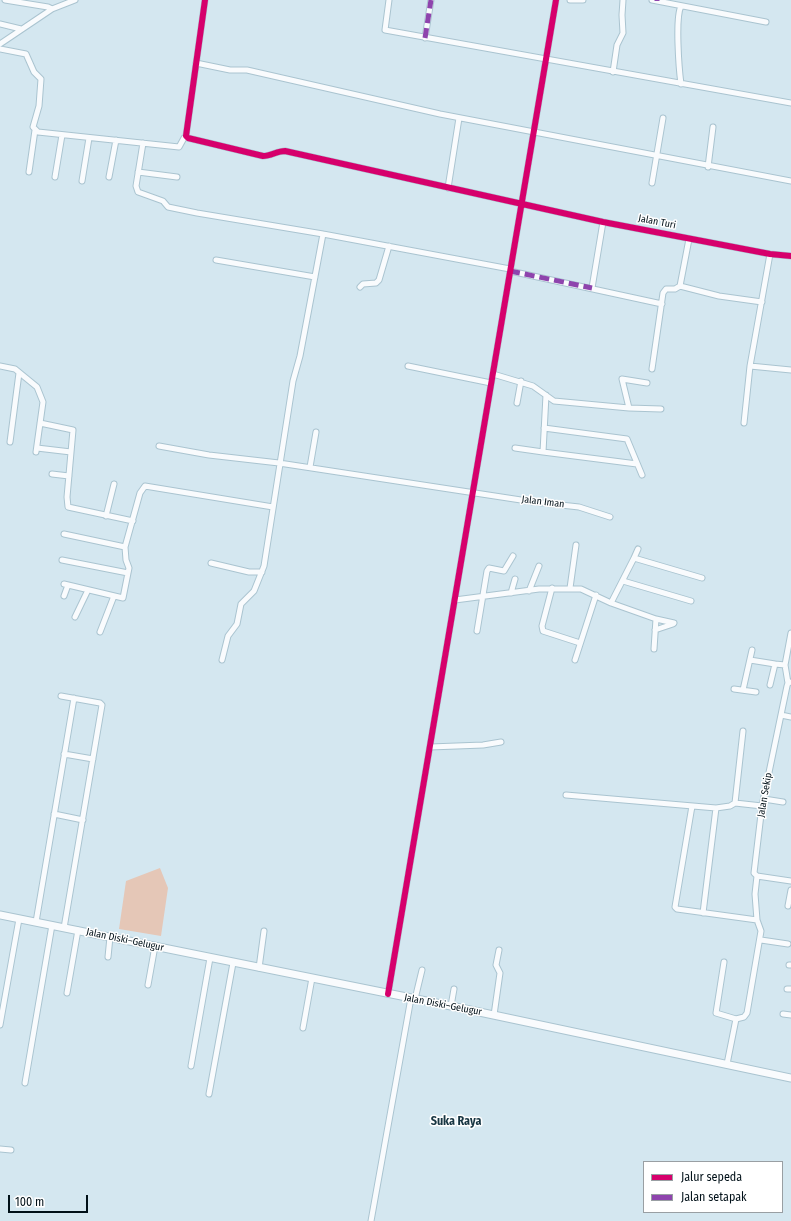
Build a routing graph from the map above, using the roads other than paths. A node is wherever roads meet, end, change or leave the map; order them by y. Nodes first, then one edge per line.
1 (5, 0) edge
2 (75, 0) edge
3 (205, 0) edge
4 (389, 0) edge
5 (431, 0) edge
6 (556, 0) edge
7 (570, 0) edge
8 (583, 0) edge
9 (623, 0) edge
10 (655, 0) edge
11 (681, 6) junction
12 (52, 9) junction
13 (766, 22) dead end
14 (0, 24) edge
15 (22, 29) junction
16 (425, 38) junction
17 (0, 44) edge
18 (0, 49) edge
19 (546, 59) junction
20 (196, 63) junction
21 (613, 72) junction
22 (681, 84) junction
23 (791, 103) edge
24 (460, 118) junction
25 (663, 118) dead end
26 (713, 127) dead end
27 (35, 130) junction
28 (533, 132) junction
29 (62, 135) junction
30 (186, 137) junction
31 (89, 138) junction
32 (116, 140) junction
33 (143, 144) junction
34 (656, 156) junction
35 (708, 167) junction
36 (29, 172) dead end
37 (138, 172) junction
38 (55, 177) dead end
39 (109, 177) dead end
40 (177, 177) dead end
41 (82, 181) dead end
42 (791, 181) edge
43 (652, 183) dead end
44 (448, 188) junction
45 (521, 203) junction
46 (603, 222) junction
47 (323, 234) junction
48 (688, 239) junction
49 (389, 246) junction
50 (770, 254) junction
51 (791, 256) edge
52 (216, 260) dead end
53 (510, 270) junction
54 (315, 277) junction
55 (680, 286) junction
56 (360, 287) dead end
57 (592, 288) junction
58 (762, 302) junction
59 (662, 304) junction
60 (0, 366) edge
61 (408, 366) dead end
62 (750, 366) junction
63 (652, 370) dead end
64 (791, 370) edge
65 (19, 373) junction
66 (493, 374) junction
67 (521, 381) junction
68 (492, 383) junction
69 (647, 383) dead end
70 (546, 395) junction
71 (517, 403) dead end
72 (629, 408) junction
73 (661, 408) dead end
74 (40, 423) junction
75 (744, 423) dead end
76 (544, 428) junction
77 (316, 432) dead end
78 (10, 442) dead end
79 (158, 446) dead end
80 (514, 448) dead end
81 (71, 452) junction
82 (543, 452) junction
83 (279, 463) junction
84 (637, 464) junction
85 (310, 467) junction
86 (52, 474) dead end
87 (642, 475) dead end
88 (69, 476) junction
89 (114, 484) dead end
90 (474, 492) junction
91 (273, 507) junction
92 (106, 516) junction
93 (610, 517) dead end
94 (133, 521) junction
95 (64, 534) dead end
96 (576, 546) dead end
97 (125, 547) junction
98 (638, 549) dead end
99 (513, 556) dead end
100 (634, 558) junction
101 (62, 560) dead end
102 (211, 563) dead end
103 (539, 566) dead end
104 (262, 572) junction
105 (128, 573) junction
106 (702, 578) dead end
107 (515, 579) dead end
108 (624, 581) junction
109 (552, 588) junction
110 (570, 588) junction
111 (88, 590) junction
112 (529, 591) junction
113 (511, 593) junction
114 (596, 595) junction
115 (64, 596) dead end
116 (114, 596) junction
117 (483, 597) junction
118 (455, 600) junction
119 (691, 601) dead end
120 (611, 603) junction
121 (75, 617) dead end
122 (656, 619) junction
123 (655, 630) junction
124 (477, 631) dead end
125 (100, 632) dead end
126 (791, 633) edge
127 (580, 643) junction
128 (654, 649) dead end
129 (752, 650) dead end
130 (789, 655) edge
131 (222, 660) dead end
132 (574, 660) dead end
133 (750, 660) junction
134 (775, 664) junction
135 (785, 665) junction
136 (789, 682) edge
137 (770, 685) dead end
138 (734, 689) dead end
139 (743, 690) junction
140 (756, 692) dead end
141 (61, 696) dead end
142 (74, 698) junction
143 (781, 715) junction
144 (791, 716) edge
145 (744, 731) dead end
146 (501, 742) dead end
147 (430, 747) junction
148 (64, 754) junction
149 (93, 759) junction
150 (566, 795) dead end
151 (764, 799) junction
152 (783, 802) dead end
153 (735, 803) junction
154 (692, 806) junction
155 (762, 806) junction
156 (716, 808) junction
157 (54, 814) junction
158 (82, 820) junction
159 (757, 876) junction
160 (791, 881) edge
161 (791, 890) edge
162 (788, 906) dead end
163 (703, 913) junction
164 (0, 915) edge
165 (19, 919) junction
166 (757, 920) junction
167 (36, 922) junction
168 (52, 925) junction
169 (64, 928) junction
170 (78, 930) junction
171 (264, 931) dead end
172 (110, 937) junction
173 (760, 940) junction
174 (788, 944) dead end
175 (155, 946) junction
176 (499, 950) dead end
177 (108, 957) dead end
178 (210, 958) junction
179 (724, 962) dead end
180 (233, 963) junction
181 (259, 968) junction
182 (422, 970) dead end
183 (312, 978) junction
184 (148, 985) dead end
185 (454, 989) dead end
186 (67, 993) dead end
187 (388, 994) junction
188 (413, 999) junction
189 (451, 1006) junction
190 (784, 1014) dead end
191 (494, 1015) junction
192 (791, 1015) edge
193 (736, 1019) junction
194 (0, 1025) edge
195 (303, 1028) dead end
196 (727, 1064) junction
197 (191, 1066) dead end
198 (791, 1078) edge
199 (25, 1082) dead end
200 (209, 1094) dead end
201 (0, 1149) edge
202 (11, 1150) dead end
203 (371, 1221) edge

1 - 12 street
2 - 12 street
3 - 20 street
4 - 16 street
5 - 16 street
6 - 19 street
7 - 8 street
9 - 21 street
10 - 11 street
11 - 13 street
11 - 22 street
12 - 15 street
14 - 15 street
15 - 17 street
16 - 19 street
18 - 27 street
19 - 21 street
19 - 28 street
20 - 24 street
20 - 30 street
21 - 22 street
22 - 23 street
24 - 28 street
24 - 44 street
25 - 34 street
26 - 35 street
27 - 29 street
27 - 36 street
28 - 34 street
28 - 45 street
29 - 31 street
29 - 38 street
30 - 33 street
30 - 44 street, Jalan Turi
31 - 32 street
31 - 41 street
32 - 33 street
32 - 39 street
33 - 37 street
34 - 35 street
34 - 43 street
35 - 42 street
37 - 40 street
37 - 47 street
44 - 45 street, Jalan Turi
45 - 46 street, Jalan Turi
45 - 53 street
46 - 48 street, Jalan Turi
46 - 57 street
47 - 49 street
47 - 54 street
48 - 50 street, Jalan Turi
48 - 55 street
49 - 53 street
49 - 56 street
50 - 51 street, Jalan Turi
50 - 58 street
52 - 54 street
53 - 57 street
53 - 66 street
54 - 83 street
55 - 58 street
55 - 59 street
57 - 59 street
58 - 62 street
59 - 63 street
60 - 65 street
61 - 68 street
62 - 64 street
62 - 75 street
65 - 74 street
65 - 78 street
66 - 67 street
66 - 68 street
67 - 70 street
67 - 71 street
68 - 90 street
69 - 72 street
70 - 72 street
70 - 76 street
72 - 73 street
74 - 81 street
74 - 81 street
76 - 82 street
76 - 84 street
77 - 85 street
79 - 83 street, Jalan Iman
80 - 82 street
81 - 88 street
82 - 84 street
83 - 85 street, Jalan Iman
83 - 91 street
84 - 87 street
85 - 90 street, Jalan Iman
86 - 88 street
88 - 92 street
89 - 92 street
90 - 93 street, Jalan Iman
90 - 118 street
91 - 94 street
91 - 104 street
92 - 94 street
94 - 97 street
95 - 97 street
96 - 110 street
97 - 105 street
98 - 100 street
99 - 117 street
100 - 106 street
100 - 108 street
101 - 105 street
102 - 104 street
103 - 112 street
104 - 131 street
105 - 116 street
107 - 113 street
108 - 119 street
108 - 120 street
109 - 110 street
109 - 112 street
109 - 127 street
110 - 114 street
111 - 115 street
111 - 116 street
111 - 121 street
112 - 113 street
113 - 117 street
114 - 120 street
114 - 127 street
116 - 125 street
117 - 118 street
117 - 124 street
118 - 147 street
120 - 122 street
122 - 123 street
122 - 123 street
123 - 128 street
126 - 130 street
127 - 132 street
129 - 133 street
130 - 135 street
133 - 134 street
133 - 139 street
134 - 135 street
134 - 137 street
135 - 136 street
136 - 143 street, Jalan Sekip
138 - 139 street
139 - 140 street
141 - 142 street
142 - 148 street
142 - 149 street
143 - 144 street
143 - 151 street, Jalan Sekip
145 - 153 street
146 - 147 street
147 - 187 street
148 - 149 street
148 - 157 street
149 - 158 street
150 - 154 street
151 - 152 street
151 - 155 street, Jalan Sekip
153 - 155 street
153 - 156 street
154 - 156 street
154 - 163 street
155 - 159 street, Jalan Sekip
156 - 163 street
157 - 158 street
157 - 167 street
158 - 169 street
159 - 160 street
159 - 166 street
161 - 162 street
163 - 166 street
164 - 165 main road, Jalan Diski–Gelugur
165 - 167 main road, Jalan Diski–Gelugur
165 - 194 street
166 - 173 street
167 - 168 main road, Jalan Diski–Gelugur
168 - 169 main road, Jalan Diski–Gelugur
168 - 199 street
169 - 170 main road, Jalan Diski–Gelugur
170 - 172 main road, Jalan Diski–Gelugur
170 - 186 street
171 - 181 street
172 - 175 main road, Jalan Diski–Gelugur
172 - 177 street
173 - 174 street
173 - 193 street
175 - 178 main road, Jalan Diski–Gelugur
175 - 184 street
176 - 191 street
178 - 180 main road, Jalan Diski–Gelugur
178 - 197 street
179 - 193 street
180 - 181 main road, Jalan Diski–Gelugur
180 - 200 street
181 - 183 main road, Jalan Diski–Gelugur
182 - 188 street
183 - 187 main road, Jalan Diski–Gelugur
183 - 195 street
185 - 189 street
187 - 188 main road, Jalan Diski–Gelugur
188 - 189 main road, Jalan Diski–Gelugur
188 - 203 street
189 - 191 main road, Jalan Diski–Gelugur
190 - 192 street
191 - 196 main road, Jalan Diski–Gelugur
193 - 196 street
196 - 198 main road, Jalan Diski–Gelugur
201 - 202 street

